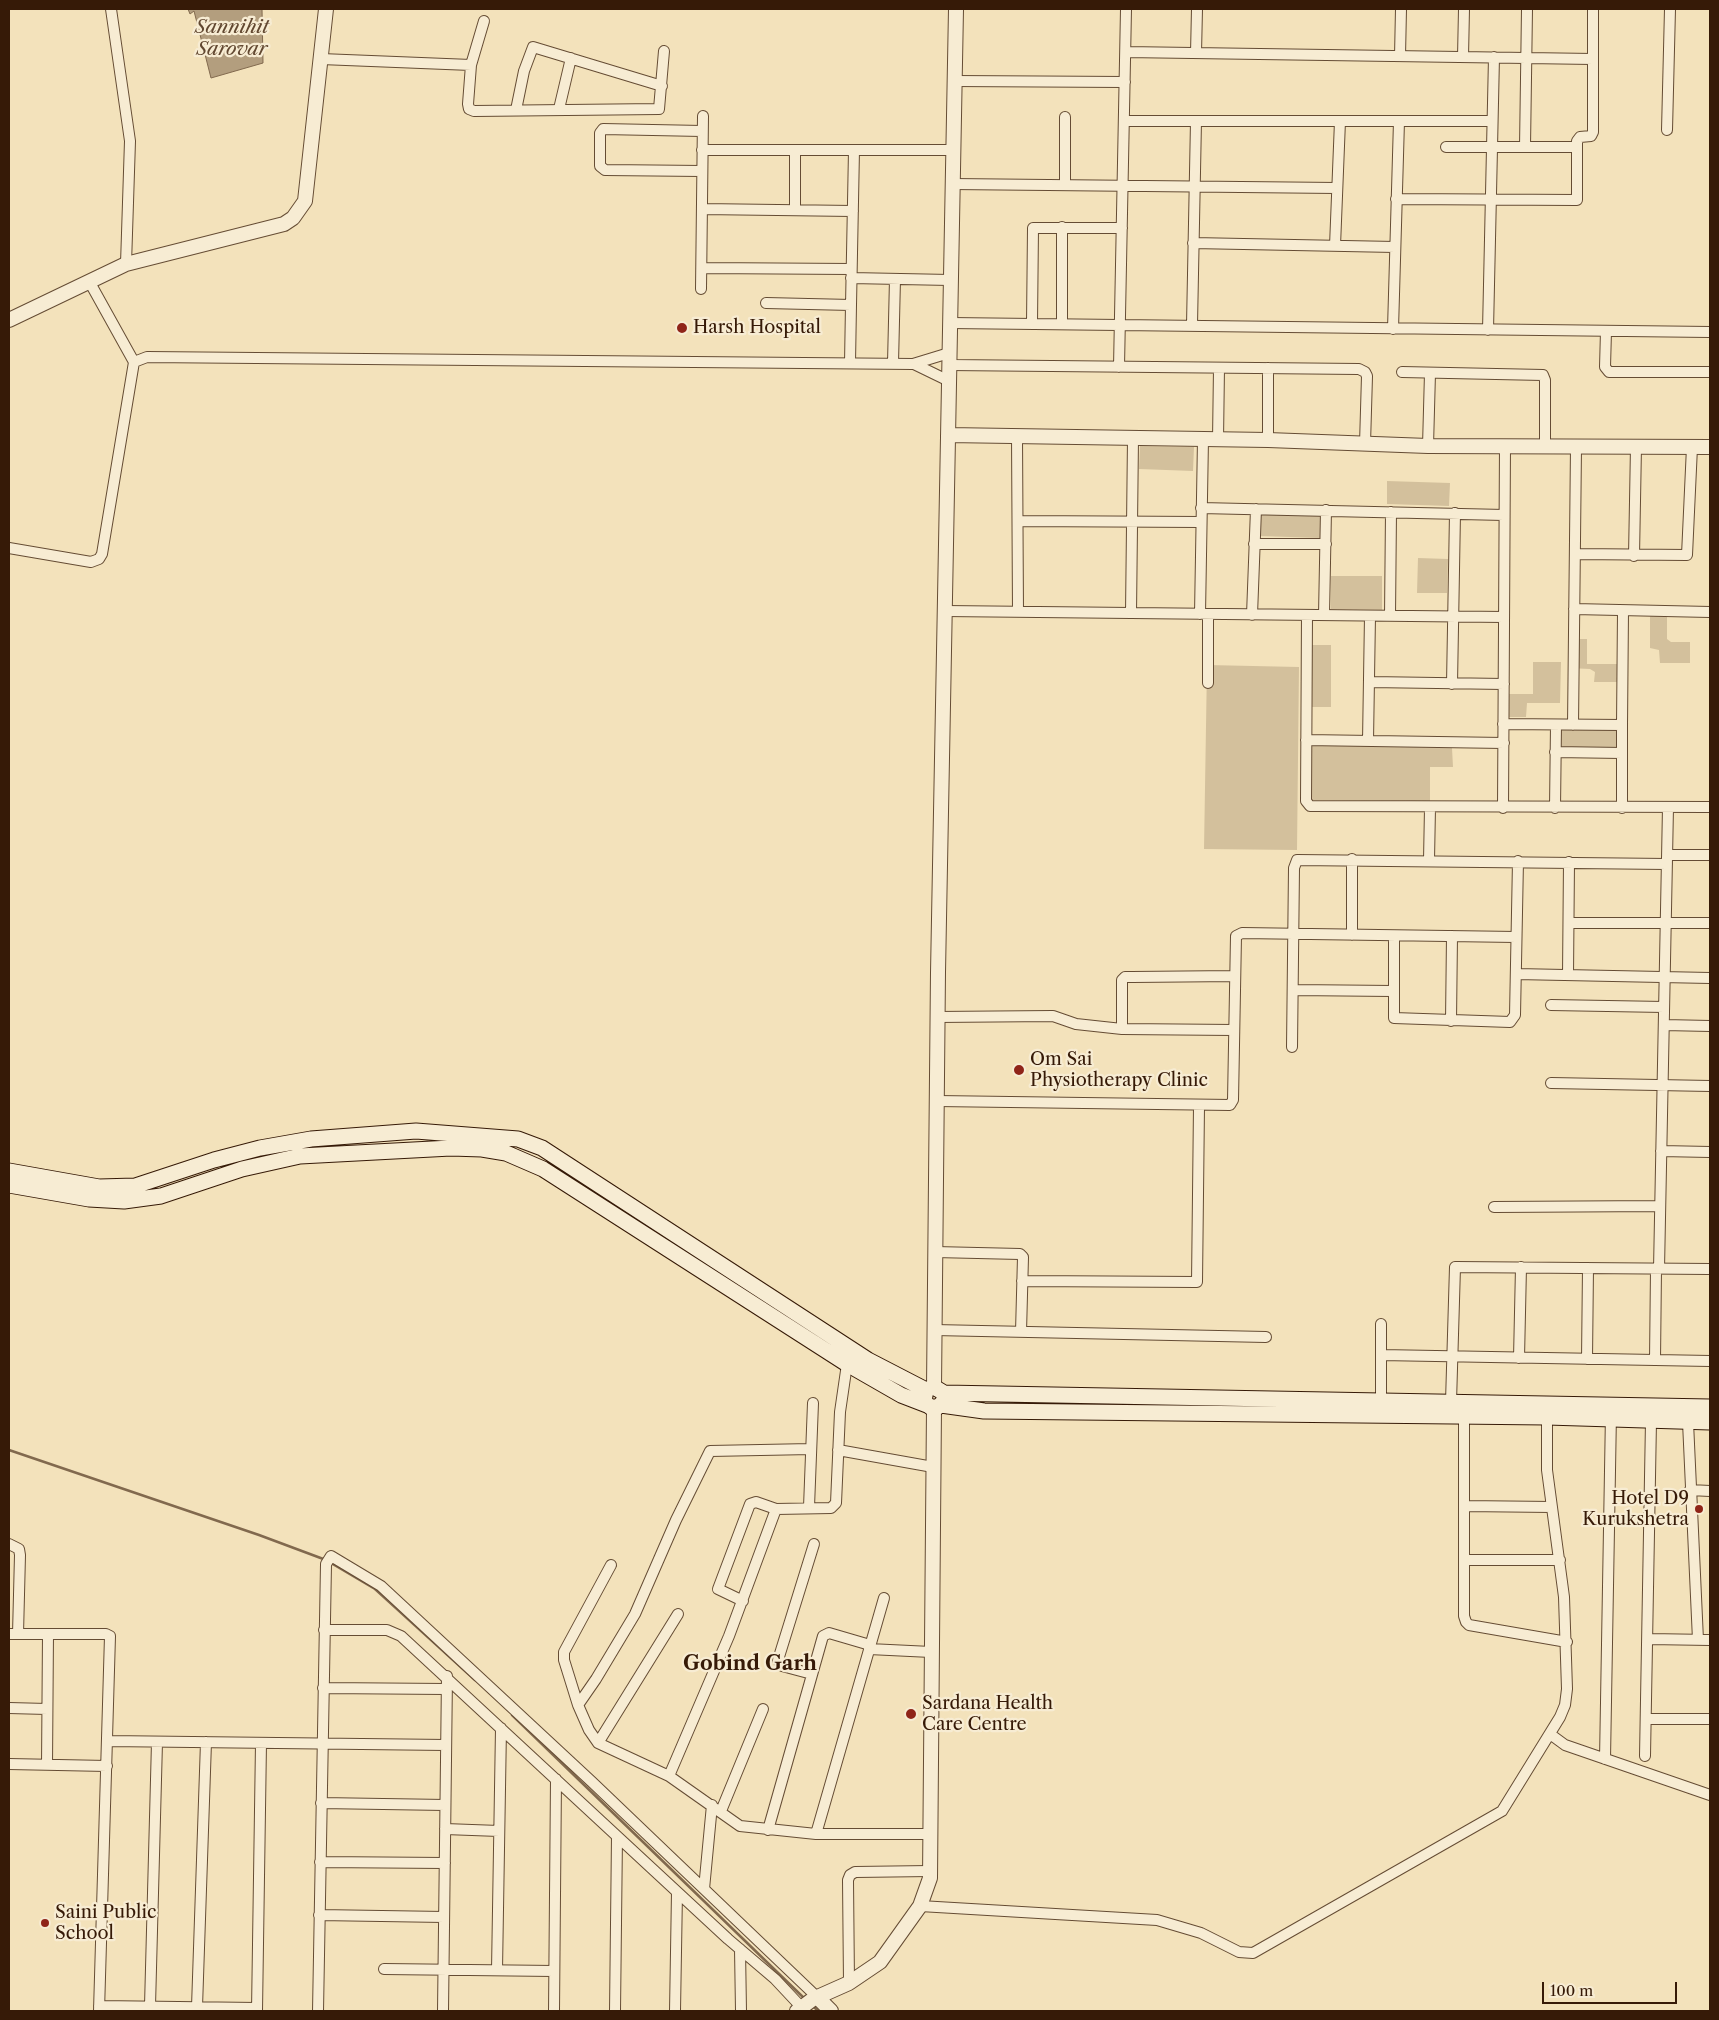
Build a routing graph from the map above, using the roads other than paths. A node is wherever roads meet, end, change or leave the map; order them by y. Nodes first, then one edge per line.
1 (111, 9) edge
2 (326, 9) edge
3 (956, 9) edge
4 (1126, 9) edge
5 (1197, 9) edge
6 (1401, 9) edge
7 (1464, 9) edge
8 (1527, 9) edge
9 (1593, 9) edge
10 (1670, 9) edge
11 (484, 21) dead end
12 (664, 51) dead end
13 (1126, 52) junction
14 (1196, 53) junction
15 (1400, 56) junction
16 (1463, 57) junction
17 (1494, 57) junction
18 (572, 58) junction
19 (1527, 58) junction
20 (321, 59) junction
21 (1593, 59) junction
22 (471, 65) junction
23 (954, 81) junction
24 (1125, 82) junction
25 (662, 86) junction
26 (559, 109) junction
27 (516, 110) junction
28 (703, 116) dead end
29 (1065, 117) dead end
30 (1124, 121) junction
31 (1196, 121) junction
32 (1340, 121) junction
33 (1398, 121) junction
34 (1492, 121) junction
35 (1667, 130) dead end
36 (702, 131) junction
37 (1446, 147) dead end
38 (1492, 147) junction
39 (1525, 147) junction
40 (1577, 147) junction
41 (702, 150) junction
42 (795, 150) junction
43 (854, 150) junction
44 (952, 150) junction
45 (702, 171) junction
46 (952, 184) junction
47 (1065, 184) junction
48 (1123, 185) junction
49 (1195, 185) junction
50 (1337, 188) junction
51 (1396, 199) junction
52 (1491, 199) junction
53 (702, 209) junction
54 (795, 210) junction
55 (853, 211) junction
56 (1062, 227) junction
57 (1122, 228) junction
58 (1193, 243) junction
59 (1335, 246) junction
60 (1395, 247) junction
61 (126, 264) junction
62 (702, 268) junction
63 (851, 273) junction
64 (895, 279) junction
65 (950, 280) junction
66 (89, 281) junction
67 (702, 289) dead end
68 (766, 303) dead end
69 (851, 305) junction
70 (9, 320) edge
71 (950, 323) junction
72 (1032, 323) junction
73 (1062, 324) junction
74 (1120, 324) junction
75 (1192, 325) junction
76 (1393, 328) junction
77 (1488, 330) junction
78 (1606, 331) junction
79 (1710, 332) edge
80 (949, 359) junction
81 (134, 362) junction
82 (850, 363) junction
83 (893, 363) junction
84 (913, 364) junction
85 (1119, 367) junction
86 (1219, 368) junction
87 (1268, 368) junction
88 (1402, 372) dead end
89 (1430, 372) junction
90 (1710, 372) edge
91 (949, 381) junction
92 (948, 435) junction
93 (1017, 436) junction
94 (1133, 438) junction
95 (1203, 439) junction
96 (1218, 440) junction
97 (1268, 440) junction
98 (1366, 444) junction
99 (1545, 445) junction
100 (1428, 446) junction
101 (1505, 446) junction
102 (1576, 446) junction
103 (1636, 446) junction
104 (1692, 447) junction
105 (1710, 447) edge
106 (1202, 508) junction
107 (1256, 509) junction
108 (1326, 510) junction
109 (1391, 512) junction
110 (1456, 513) junction
111 (1504, 515) junction
112 (1018, 521) junction
113 (1132, 522) junction
114 (1201, 522) junction
115 (1254, 544) junction
116 (1326, 544) junction
117 (9, 548) edge
118 (1575, 554) junction
119 (1634, 556) junction
120 (1574, 610) junction
121 (946, 611) junction
122 (1623, 611) junction
123 (1018, 612) junction
124 (1710, 612) edge
125 (1131, 613) junction
126 (1204, 614) junction
127 (1252, 615) junction
128 (1307, 615) junction
129 (1324, 615) junction
130 (1370, 616) junction
131 (1390, 616) junction
132 (1454, 617) junction
133 (1504, 617) junction
134 (1370, 682) junction
135 (1208, 683) dead end
136 (1452, 684) junction
137 (1504, 684) junction
138 (1503, 724) junction
139 (1556, 724) junction
140 (1573, 725) junction
141 (1622, 725) junction
142 (1306, 740) junction
143 (1368, 742) junction
144 (1504, 743) junction
145 (1555, 752) junction
146 (1622, 753) junction
147 (1668, 807) junction
148 (1710, 807) edge
149 (1430, 808) junction
150 (1503, 808) junction
151 (1555, 808) junction
152 (1622, 808) junction
153 (1710, 855) edge
154 (1352, 859) junction
155 (1668, 859) junction
156 (1429, 860) junction
157 (1518, 861) junction
158 (1569, 862) junction
159 (1568, 923) junction
160 (1667, 923) junction
161 (1710, 924) edge
162 (1294, 935) junction
163 (1352, 935) junction
164 (1394, 936) junction
165 (1452, 936) junction
166 (1516, 937) junction
167 (1516, 974) junction
168 (1235, 976) junction
169 (1568, 976) junction
170 (1665, 977) junction
171 (1710, 978) edge
172 (1293, 990) junction
173 (1393, 991) junction
174 (1551, 1005) dead end
175 (1664, 1007) junction
176 (937, 1017) junction
177 (1451, 1021) junction
178 (1664, 1025) junction
179 (1710, 1026) edge
180 (1122, 1029) junction
181 (1234, 1030) junction
182 (1292, 1047) dead end
183 (1551, 1083) dead end
184 (1663, 1085) junction
185 (1710, 1086) edge
186 (937, 1101) junction
187 (1199, 1106) junction
188 (1661, 1151) junction
189 (1710, 1152) edge
190 (9, 1171) edge
191 (9, 1185) edge
192 (1660, 1206) junction
193 (1494, 1207) dead end
194 (935, 1252) junction
195 (1521, 1267) junction
196 (1588, 1268) junction
197 (1657, 1269) junction
198 (1710, 1269) edge
199 (1022, 1281) junction
200 (1381, 1324) dead end
201 (934, 1330) junction
202 (1021, 1332) junction
203 (1266, 1337) dead end
204 (1381, 1355) junction
205 (1452, 1356) junction
206 (1519, 1358) junction
207 (1587, 1359) junction
208 (1655, 1360) junction
209 (1710, 1361) edge
210 (847, 1364) junction
211 (934, 1398) junction
212 (1381, 1401) junction
213 (1451, 1402) junction
214 (813, 1403) dead end
215 (1710, 1407) edge
216 (1547, 1410) junction
217 (1611, 1412) junction
218 (1464, 1416) junction
219 (1651, 1420) junction
220 (1688, 1422) junction
221 (1710, 1422) edge
222 (811, 1449) junction
223 (838, 1450) junction
224 (933, 1467) junction
225 (1690, 1490) junction
226 (1710, 1491) edge
227 (1464, 1506) junction
228 (810, 1507) junction
229 (1552, 1507) junction
230 (776, 1509) junction
231 (9, 1544) edge
232 (814, 1544) dead end
233 (1464, 1560) junction
234 (1560, 1560) junction
235 (611, 1566) dead end
236 (884, 1598) dead end
237 (743, 1601) junction
238 (678, 1614) dead end
239 (324, 1630) junction
240 (14, 1634) edge
241 (48, 1634) junction
242 (1649, 1639) junction
243 (1698, 1640) junction
244 (1710, 1640) edge
245 (1567, 1642) junction
246 (870, 1647) junction
247 (932, 1652) junction
248 (812, 1674) junction
249 (447, 1676) junction
250 (323, 1688) junction
251 (446, 1689) junction
252 (578, 1705) junction
253 (9, 1708) edge
254 (47, 1709) junction
255 (763, 1709) dead end
256 (1647, 1719) junction
257 (1710, 1719) edge
258 (501, 1728) junction
259 (1550, 1734) junction
260 (108, 1741) junction
261 (157, 1742) junction
262 (206, 1742) junction
263 (261, 1743) junction
264 (598, 1743) junction
265 (322, 1744) junction
266 (446, 1745) junction
267 (1646, 1756) dead end
268 (1605, 1759) junction
269 (9, 1764) edge
270 (47, 1765) junction
271 (107, 1766) junction
272 (669, 1776) junction
273 (556, 1779) junction
274 (1710, 1795) edge
275 (321, 1803) junction
276 (445, 1805) junction
277 (716, 1808) junction
278 (445, 1830) junction
279 (768, 1830) junction
280 (499, 1831) junction
281 (816, 1834) junction
282 (930, 1834) junction
283 (617, 1836) junction
284 (320, 1862) junction
285 (445, 1863) junction
286 (930, 1871) junction
287 (704, 1889) junction
288 (677, 1892) junction
289 (920, 1906) junction
290 (319, 1915) junction
291 (444, 1917) junction
292 (740, 1950) junction
293 (384, 1969) dead end
294 (444, 1970) junction
295 (497, 1970) junction
296 (554, 1971) junction
297 (849, 1983) junction
298 (806, 2005) edge
299 (150, 2006) junction
300 (197, 2007) junction
301 (99, 2008) edge
302 (257, 2010) edge
303 (318, 2011) edge
304 (443, 2011) edge
305 (554, 2011) edge
306 (615, 2011) edge
307 (676, 2011) edge
308 (741, 2011) edge
309 (831, 2011) edge

1 - 61 street
2 - 20 street
3 - 23 street
4 - 13 street
5 - 14 street
6 - 15 street
7 - 16 street
8 - 19 street
9 - 21 street
10 - 35 street
11 - 22 street
12 - 25 street
13 - 14 street
13 - 24 street
14 - 15 street
15 - 16 street
16 - 17 street
17 - 19 street
17 - 34 street
18 - 25 street
18 - 26 street
18 - 27 street
19 - 21 street
19 - 39 street
20 - 22 street
20 - 61 street
21 - 40 street
22 - 27 street
23 - 24 street
23 - 44 street
24 - 30 street
25 - 26 street
26 - 27 street
28 - 36 street
29 - 47 street
30 - 31 street
30 - 48 street
31 - 32 street
31 - 49 street
32 - 33 street
32 - 50 street
33 - 34 street
33 - 51 street
34 - 38 street
36 - 41 street
36 - 45 street
37 - 38 street
38 - 39 street
38 - 52 street
39 - 40 street
40 - 52 street
41 - 42 street
41 - 45 street
42 - 43 street
42 - 54 street
43 - 44 street
43 - 55 street
44 - 46 street
45 - 53 street
46 - 47 street
46 - 65 street
47 - 48 street
48 - 49 street
48 - 57 street
49 - 50 street
49 - 58 street
50 - 59 street
51 - 52 street
51 - 60 street
52 - 77 street
53 - 54 street
53 - 62 street
54 - 55 street
55 - 63 street
56 - 57 street
56 - 72 street
56 - 73 street
57 - 74 street
58 - 59 street
58 - 75 street
59 - 60 street
60 - 76 street
61 - 66 street
62 - 63 street
62 - 67 street
63 - 64 street
63 - 69 street
64 - 65 street
64 - 83 street
65 - 71 street
66 - 70 street
66 - 81 street
68 - 69 street
69 - 82 street
71 - 72 street
71 - 80 street
72 - 73 street
73 - 74 street
74 - 75 street
74 - 85 street
75 - 76 street
76 - 77 street
77 - 78 street
78 - 79 street
78 - 90 street
80 - 84 street
80 - 85 street
80 - 91 street
81 - 82 street
81 - 117 street
82 - 83 street
83 - 84 street
84 - 91 street
85 - 86 street
86 - 87 street
86 - 96 street
87 - 97 street
87 - 98 street
88 - 89 street
89 - 99 street
89 - 100 street
91 - 92 street
92 - 93 street
92 - 121 street
93 - 94 street
93 - 112 street
94 - 95 street
94 - 113 street
95 - 96 street
95 - 106 street
96 - 97 street
97 - 98 street
98 - 100 street
99 - 101 street
99 - 102 street
100 - 101 street
101 - 111 street
102 - 103 street
102 - 118 street
103 - 104 street
103 - 119 street
104 - 105 street
104 - 119 street
106 - 107 street
106 - 114 street
107 - 108 street
107 - 115 street
108 - 109 street
108 - 116 street
109 - 110 street
109 - 131 street
110 - 111 street
110 - 132 street
111 - 133 street
112 - 113 street
112 - 123 street
113 - 114 street
113 - 125 street
114 - 126 street
115 - 116 street
115 - 127 street
116 - 129 street
118 - 119 street
118 - 120 street
120 - 122 street
120 - 140 street
121 - 123 street
121 - 176 street
122 - 124 street
122 - 141 street
123 - 125 street
125 - 126 street
126 - 127 street
126 - 135 street
127 - 128 street
128 - 129 street
128 - 142 street
129 - 130 street
130 - 131 street
130 - 134 street
131 - 132 street
132 - 133 street
132 - 136 street
133 - 137 street
134 - 136 street
134 - 143 street
136 - 137 street
137 - 138 street
138 - 139 street
138 - 144 street
139 - 140 street
139 - 145 street
140 - 141 street
141 - 146 street
142 - 143 street
142 - 149 street
143 - 144 street
144 - 150 street
145 - 146 street
145 - 151 street
146 - 152 street
147 - 148 street
147 - 152 street
147 - 155 street
149 - 150 street
149 - 156 street
150 - 151 street
151 - 152 street
153 - 155 street
154 - 156 street
154 - 162 street
154 - 163 street
155 - 158 street
155 - 160 street
156 - 157 street
157 - 158 street
157 - 166 street
158 - 159 street
159 - 160 street
159 - 169 street
160 - 161 street
160 - 170 street
162 - 163 street
162 - 168 street
162 - 172 street
163 - 164 street
164 - 165 street
164 - 173 street
165 - 166 street
165 - 177 street
166 - 167 street
167 - 169 street
167 - 177 street
168 - 180 street
168 - 181 street
169 - 170 street
170 - 171 street
170 - 175 street
172 - 173 street
172 - 182 street
173 - 177 street
174 - 175 street
175 - 178 street
176 - 180 street
176 - 186 street
178 - 179 street
178 - 184 street
180 - 181 street
181 - 187 street
183 - 184 street
184 - 185 street
184 - 188 street
186 - 187 street
186 - 194 street
187 - 199 street
188 - 189 street
188 - 192 street
190 - 211 main road
191 - 210 main road
192 - 193 street
192 - 197 street
194 - 199 street
194 - 201 street
195 - 196 street
195 - 205 street
195 - 206 street
196 - 197 street
196 - 207 street
197 - 198 street
197 - 208 street
199 - 202 street
200 - 204 street
201 - 202 street
201 - 211 street
202 - 203 street
204 - 205 street
204 - 212 street
205 - 206 street
205 - 213 street
206 - 207 street
207 - 208 street
208 - 209 street
210 - 211 main road
210 - 223 street
211 - 212 main road
211 - 218 main road
211 - 224 street
212 - 213 main road
213 - 216 main road
214 - 222 street
215 - 217 main road
216 - 217 main road
216 - 218 main road
216 - 229 street
217 - 219 main road
217 - 268 street
218 - 227 street
219 - 220 main road
219 - 242 street
220 - 221 main road
220 - 225 street
222 - 228 street
222 - 252 street
223 - 224 street
223 - 228 street
224 - 247 street
225 - 226 street
225 - 243 street
227 - 229 street
227 - 233 street
228 - 230 street
229 - 234 street
230 - 237 street
230 - 237 street
231 - 240 street
232 - 248 street
233 - 234 street
233 - 245 street
234 - 245 street
235 - 252 street
236 - 246 street
237 - 272 street
238 - 264 street
239 - 249 street
239 - 250 street
239 - 287 street
240 - 241 street
241 - 254 street
241 - 260 street
242 - 243 street
242 - 256 street
243 - 244 street
245 - 259 street
246 - 247 street
246 - 248 street
246 - 281 street
247 - 282 street
248 - 279 street
249 - 251 street
249 - 258 street
250 - 251 street
250 - 265 street
251 - 266 street
252 - 264 street
253 - 254 street
254 - 270 street
255 - 277 street
256 - 257 street
256 - 267 street
258 - 273 street
258 - 280 street
259 - 268 street
259 - 289 street
260 - 261 street
260 - 271 street
261 - 262 street
261 - 299 street
262 - 263 street
262 - 300 street
263 - 265 street
263 - 302 street
264 - 272 street
265 - 266 street
265 - 275 street
266 - 276 street
268 - 274 street
269 - 270 street
270 - 271 street
271 - 301 street
272 - 277 street
273 - 283 street
273 - 296 street
275 - 276 street
275 - 284 street
276 - 278 street
277 - 279 street
277 - 287 street
278 - 280 street
278 - 285 street
279 - 281 street
280 - 295 street
281 - 282 street
282 - 286 street
283 - 288 street
283 - 306 street
284 - 285 street
284 - 290 street
285 - 291 street
286 - 289 street
286 - 297 street
287 - 298 street
288 - 292 street
288 - 307 street
289 - 297 street
290 - 291 street
290 - 303 street
291 - 294 street
292 - 298 street
292 - 308 street
293 - 294 street
294 - 295 street
294 - 304 street
295 - 296 street
296 - 305 street
297 - 298 street
298 - 309 street
299 - 300 street
299 - 301 street
300 - 302 street

